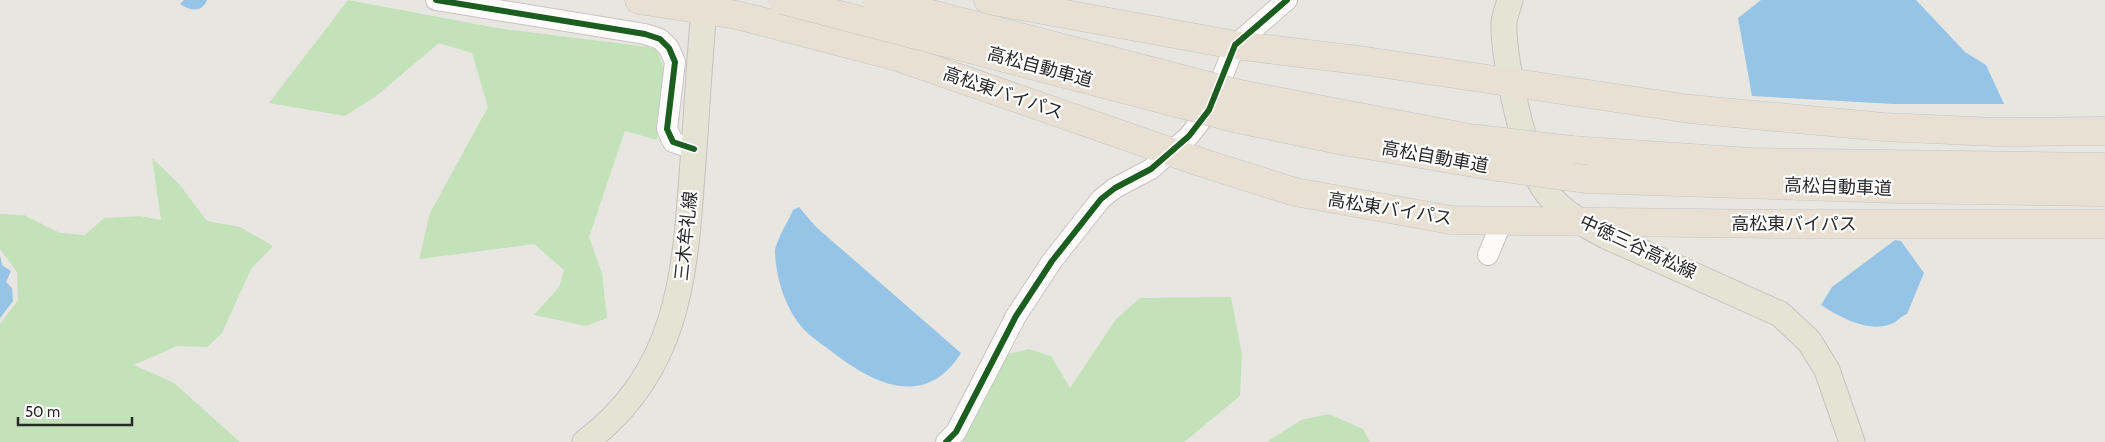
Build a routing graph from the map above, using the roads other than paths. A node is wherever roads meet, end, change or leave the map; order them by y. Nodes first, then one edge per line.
1 (436, 0) edge
2 (638, 0) edge
3 (782, 0) edge
4 (877, 0) edge
5 (988, 0) edge
6 (1287, 0) edge
7 (1510, 0) edge
8 (704, 5) edge
9 (1235, 45) junction
10 (1512, 84) junction
11 (1239, 107) junction
12 (2105, 131) edge
13 (694, 149) junction
14 (1170, 151) junction
15 (2105, 167) edge
16 (2105, 192) edge
17 (1502, 221) junction
18 (1580, 222) junction
19 (2105, 224) edge
20 (1488, 255) dead end
21 (585, 442) edge
22 (946, 442) edge
23 (1852, 442) edge

1 - 13 street
2 - 8 highway, 高松東バイパス
3 - 11 highway, 高松自動車道, bridge
4 - 11 highway, 高松自動車道, bridge
5 - 9 highway
6 - 9 street
7 - 10 main road, 中徳三谷高松線
8 - 13 main road, 三木牟礼線
8 - 14 highway, 高松東バイパス
9 - 10 highway
9 - 14 street
10 - 12 highway
10 - 18 main road, 中徳三谷高松線
11 - 15 highway, 高松自動車道, bridge
11 - 16 highway, 高松自動車道, bridge
13 - 21 main road, 三木牟礼線
14 - 17 highway, 高松東バイパス
14 - 22 street
17 - 18 highway, 高松東バイパス
17 - 20 street
18 - 19 highway, 高松東バイパス
18 - 23 main road, 中徳三谷高松線

